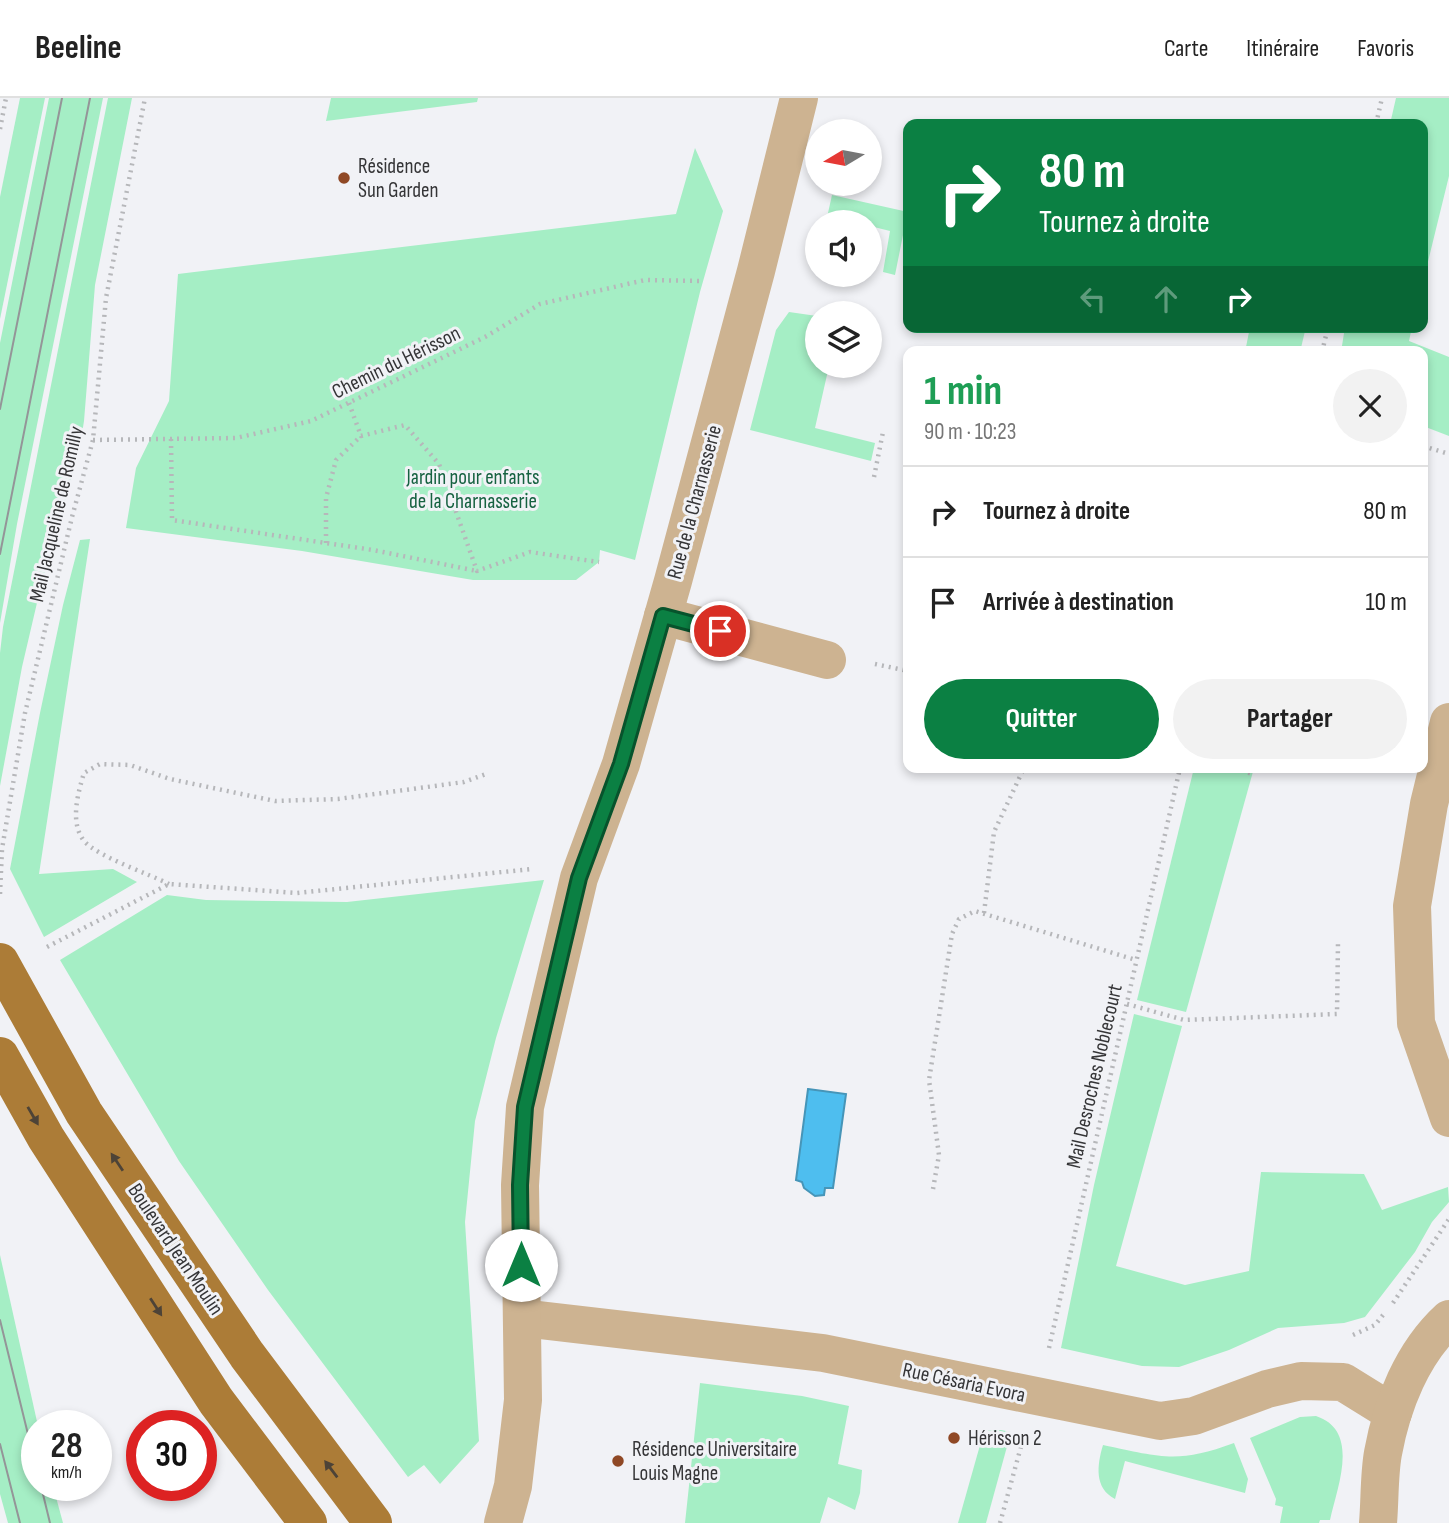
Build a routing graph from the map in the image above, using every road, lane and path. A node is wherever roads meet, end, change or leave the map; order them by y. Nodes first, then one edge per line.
1 (6, 98) edge
2 (145, 98) edge
3 (799, 98) edge
4 (1382, 98) edge
5 (1377, 119) edge
6 (0, 129) edge
7 (705, 281) dead end
8 (349, 403) junction
9 (883, 432) dead end
10 (361, 436) junction
11 (171, 439) junction
12 (93, 440) junction
13 (1428, 449) edge
14 (1449, 454) edge
15 (874, 477) dead end
16 (326, 543) junction
17 (599, 562) dead end
18 (477, 570) junction
19 (663, 616) junction
20 (827, 660) dead end
21 (1449, 722) edge
22 (1022, 773) edge
23 (1179, 773) edge
24 (1249, 773) edge
25 (486, 774) dead end
26 (1252, 774) dead end
27 (533, 868) dead end
28 (169, 884) junction
29 (0, 894) edge
30 (984, 914) junction
31 (1338, 942) dead end
32 (39, 951) dead end
33 (1136, 960) junction
34 (0, 962) edge
35 (1127, 1004) junction
36 (0, 1056) edge
37 (1449, 1118) edge
38 (933, 1189) dead end
39 (1449, 1219) edge
40 (522, 1318) junction
41 (1449, 1319) edge
42 (1344, 1335) dead end
43 (1048, 1353) dead end
44 (1393, 1413) junction
45 (1025, 1434) dead end
46 (309, 1523) edge
47 (373, 1523) edge
48 (503, 1523) edge
49 (1000, 1523) edge
50 (1378, 1523) edge

1 - 6 path
2 - 12 path, Mail Jacqueline de Romilly
3 - 19 street, Rue de la Charnasserie
4 - 5 path
7 - 8 path, Chemin du Hérisson
8 - 10 path
8 - 11 path, Chemin du Hérisson
9 - 15 path
10 - 16 path
10 - 18 path
11 - 12 path, Chemin du Hérisson
11 - 16 path
12 - 29 path, Mail Jacqueline de Romilly
13 - 14 path
16 - 18 path
17 - 18 path
19 - 20 street
19 - 40 street, Rue de la Charnasserie
21 - 37 street
22 - 30 path
23 - 33 path, Mail Desroches Noblecourt
24 - 26 path
25 - 28 path
27 - 28 path
28 - 32 path
30 - 33 path
30 - 38 path
31 - 35 path
33 - 35 path, Mail Desroches Noblecourt
47 -> 34 main road, Boulevard Jean Moulin
35 - 43 path, Mail Desroches Noblecourt
36 -> 46 main road
39 - 42 path
40 - 44 street, Rue Césaria Evora
40 - 48 street, Rue de la Charnasserie
41 - 44 street
44 - 50 street
45 - 49 path

